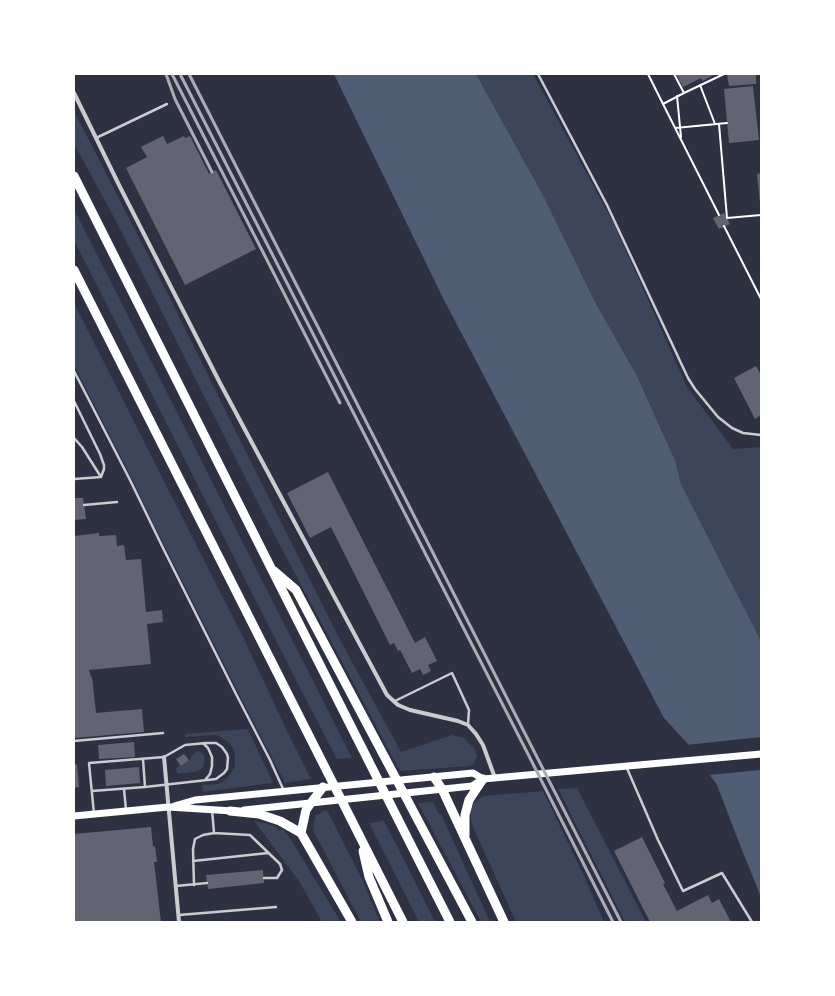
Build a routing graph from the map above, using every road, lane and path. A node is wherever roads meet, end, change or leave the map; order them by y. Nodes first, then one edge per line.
1 (538, 74) edge
2 (648, 74) edge
3 (674, 74) edge
4 (724, 74) edge
5 (700, 85) junction
6 (74, 93) edge
7 (684, 93) junction
8 (677, 96) junction
9 (167, 104) dead end
10 (663, 104) junction
11 (727, 123) dead end
12 (715, 124) junction
13 (719, 124) junction
14 (680, 127) junction
15 (675, 128) junction
16 (96, 138) junction
17 (681, 139) junction
18 (74, 176) edge
19 (719, 215) dead end
20 (761, 215) edge
21 (724, 226) dead end
22 (74, 270) edge
23 (761, 298) edge
24 (74, 371) edge
25 (74, 401) edge
26 (761, 435) edge
27 (74, 438) edge
28 (101, 476) junction
29 (74, 479) edge
30 (117, 502) dead end
31 (84, 505) dead end
32 (271, 568) junction
33 (394, 702) junction
34 (468, 725) junction
35 (163, 734) dead end
36 (74, 741) edge
37 (203, 743) junction
38 (761, 754) edge
39 (164, 757) junction
40 (143, 758) junction
41 (626, 766) junction
42 (434, 777) junction
43 (495, 778) junction
44 (483, 779) junction
45 (205, 781) junction
46 (166, 785) junction
47 (145, 787) junction
48 (323, 788) junction
49 (124, 789) junction
50 (442, 790) junction
51 (92, 791) junction
52 (284, 791) junction
53 (310, 803) junction
54 (168, 807) junction
55 (212, 810) junction
56 (126, 811) junction
57 (230, 811) junction
58 (94, 814) junction
59 (74, 816) edge
60 (214, 833) junction
61 (301, 833) junction
62 (360, 838) junction
63 (465, 838) junction
64 (268, 853) junction
65 (193, 861) junction
66 (264, 878) dead end
67 (207, 883) dead end
68 (194, 885) junction
69 (176, 886) junction
70 (276, 907) dead end
71 (179, 914) junction
72 (179, 922) edge
73 (352, 922) edge
74 (388, 922) edge
75 (403, 922) edge
76 (450, 922) edge
77 (472, 922) edge
78 (504, 922) edge
79 (752, 922) edge

1 - 26 lane
2 - 10 path
3 - 7 path
4 - 5 path
5 - 7 path
5 - 12 path
6 - 16 street
7 - 8 path
8 - 10 path
8 - 14 path
9 - 16 lane
10 - 15 path
11 - 13 path
12 - 13 path
12 - 14 path
13 - 20 path
14 - 15 path
14 - 17 path
15 - 17 path
16 - 33 street
17 - 19 path
18 - 32 highway
21 - 23 path
22 - 62 highway
24 - 52 lane
25 - 28 lane
27 - 28 lane
28 - 29 lane
30 - 31 lane
32 - 76 highway
32 - 77 highway
33 - 34 street
33 - 34 lane
34 - 43 street
35 - 36 lane
37 - 39 lane
37 - 45 lane
37 - 45 lane
38 - 41 main road
39 - 40 lane
39 - 46 street
40 - 47 lane
40 - 51 lane
41 - 43 main road
41 - 79 lane
42 - 44 main road
42 - 48 main road
42 - 50 highway
43 - 44 main road
44 - 50 main road
44 - 63 highway
45 - 46 lane
46 - 47 lane
46 - 54 street
47 - 49 lane
48 - 52 main road
48 - 53 highway
49 - 51 lane
49 - 56 lane
50 - 53 main road
50 - 63 highway
51 - 58 lane
52 - 54 main road
53 - 57 main road
53 - 61 highway
54 - 55 main road
54 - 56 main road
54 - 69 street
55 - 57 main road
55 - 60 lane
56 - 58 main road
57 - 61 highway
58 - 59 main road
60 - 64 lane
60 - 65 lane
61 - 73 highway
62 - 74 highway
62 - 75 highway
63 - 78 highway
64 - 65 lane
64 - 66 lane
65 - 68 lane
67 - 68 lane
68 - 69 lane
69 - 71 street
70 - 71 lane
71 - 72 street

